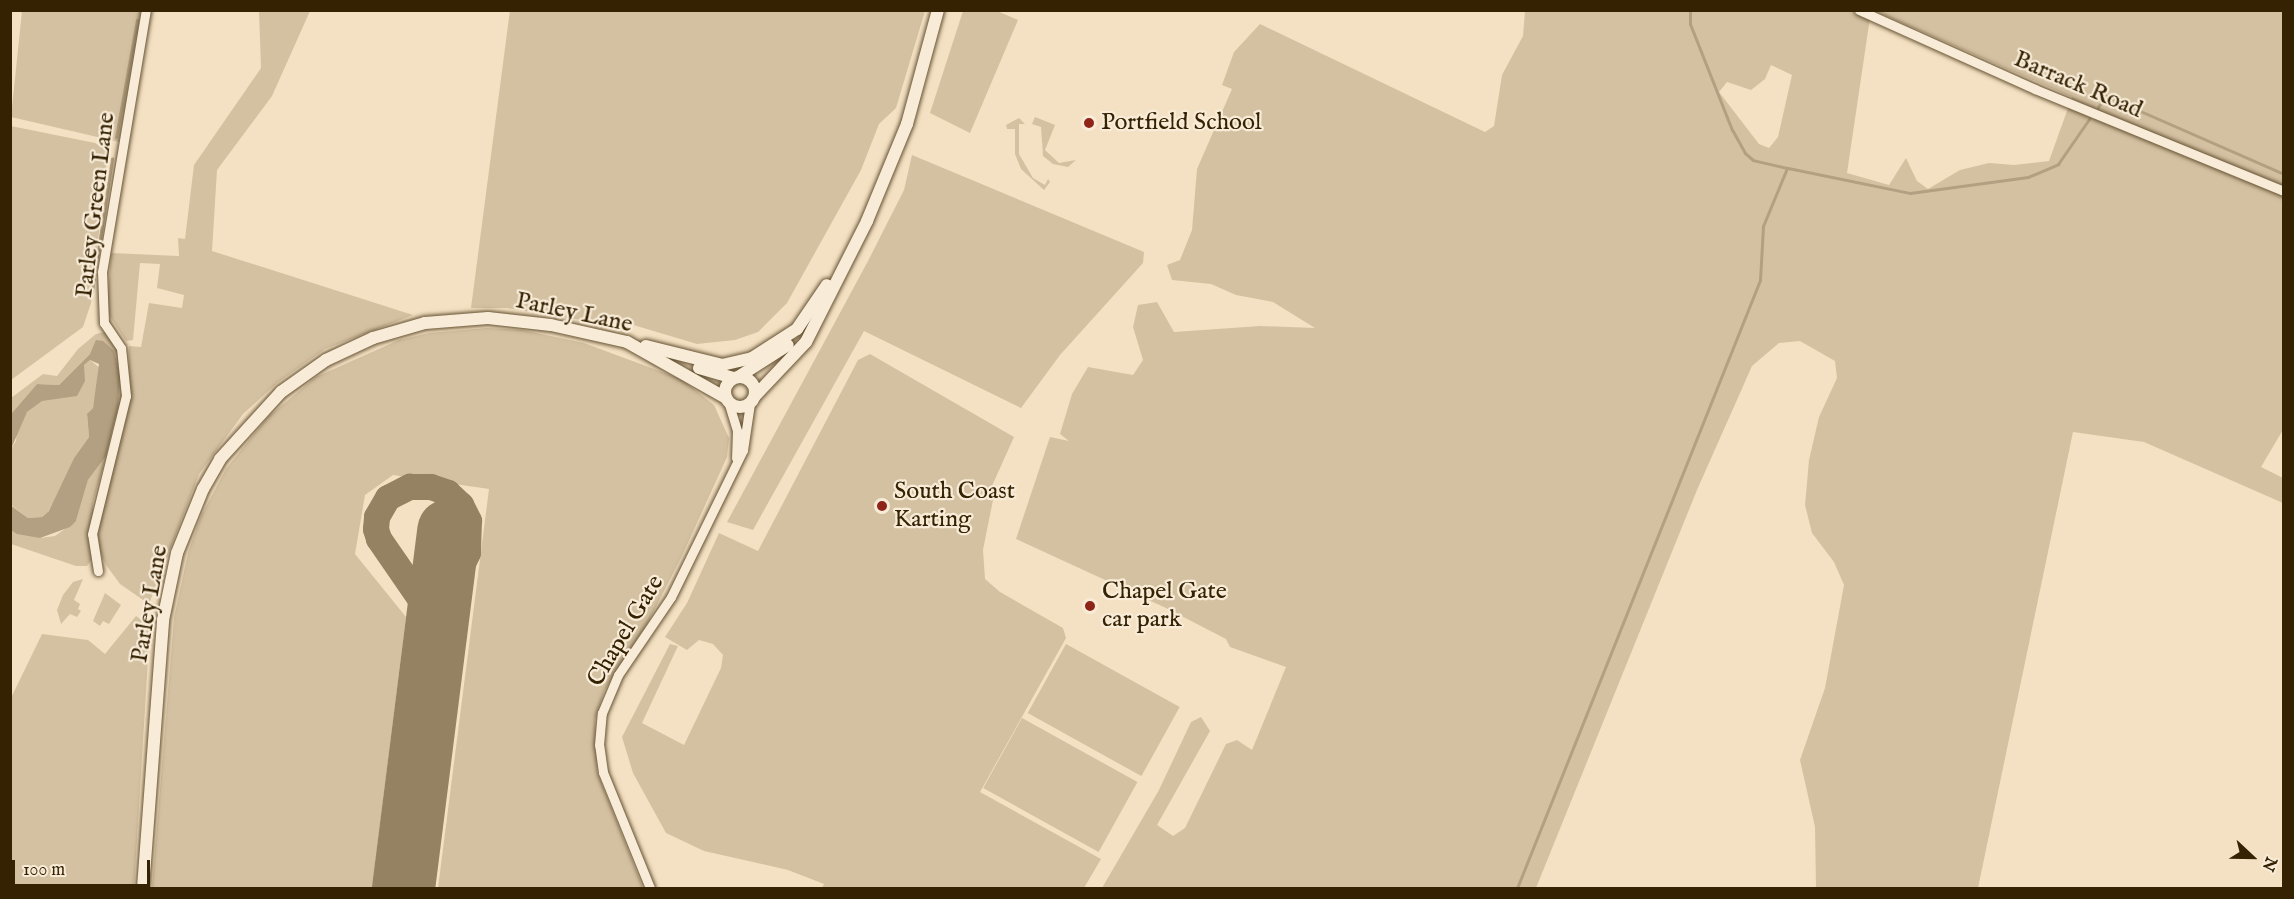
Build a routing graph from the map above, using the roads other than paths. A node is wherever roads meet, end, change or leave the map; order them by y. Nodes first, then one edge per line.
1 (938, 10) edge
2 (1859, 10) edge
3 (146, 12) edge
4 (2283, 191) edge
5 (843, 266) junction
6 (834, 285) junction
7 (627, 342) junction
8 (652, 354) junction
9 (736, 377) junction
10 (752, 399) junction
11 (727, 400) junction
12 (736, 463) junction
13 (98, 571) dead end
14 (143, 888) edge
15 (650, 888) edge

1 - 5 main road
2 - 4 street, Barrack Road
3 - 13 street, Parley Green Lane
5 - 6 main road
5 - 7 main road
6 - 9 main road
6 - 10 main road
7 - 8 main road, Parley Lane
7 - 14 main road, Parley Lane
8 - 9 main road, Parley Lane
8 - 11 main road, Parley Lane
9 - 10 main road
9 - 11 main road
10 - 11 main road
10 - 12 street, Chapel Gate
11 - 12 street, Chapel Gate
12 - 15 street, Chapel Gate

